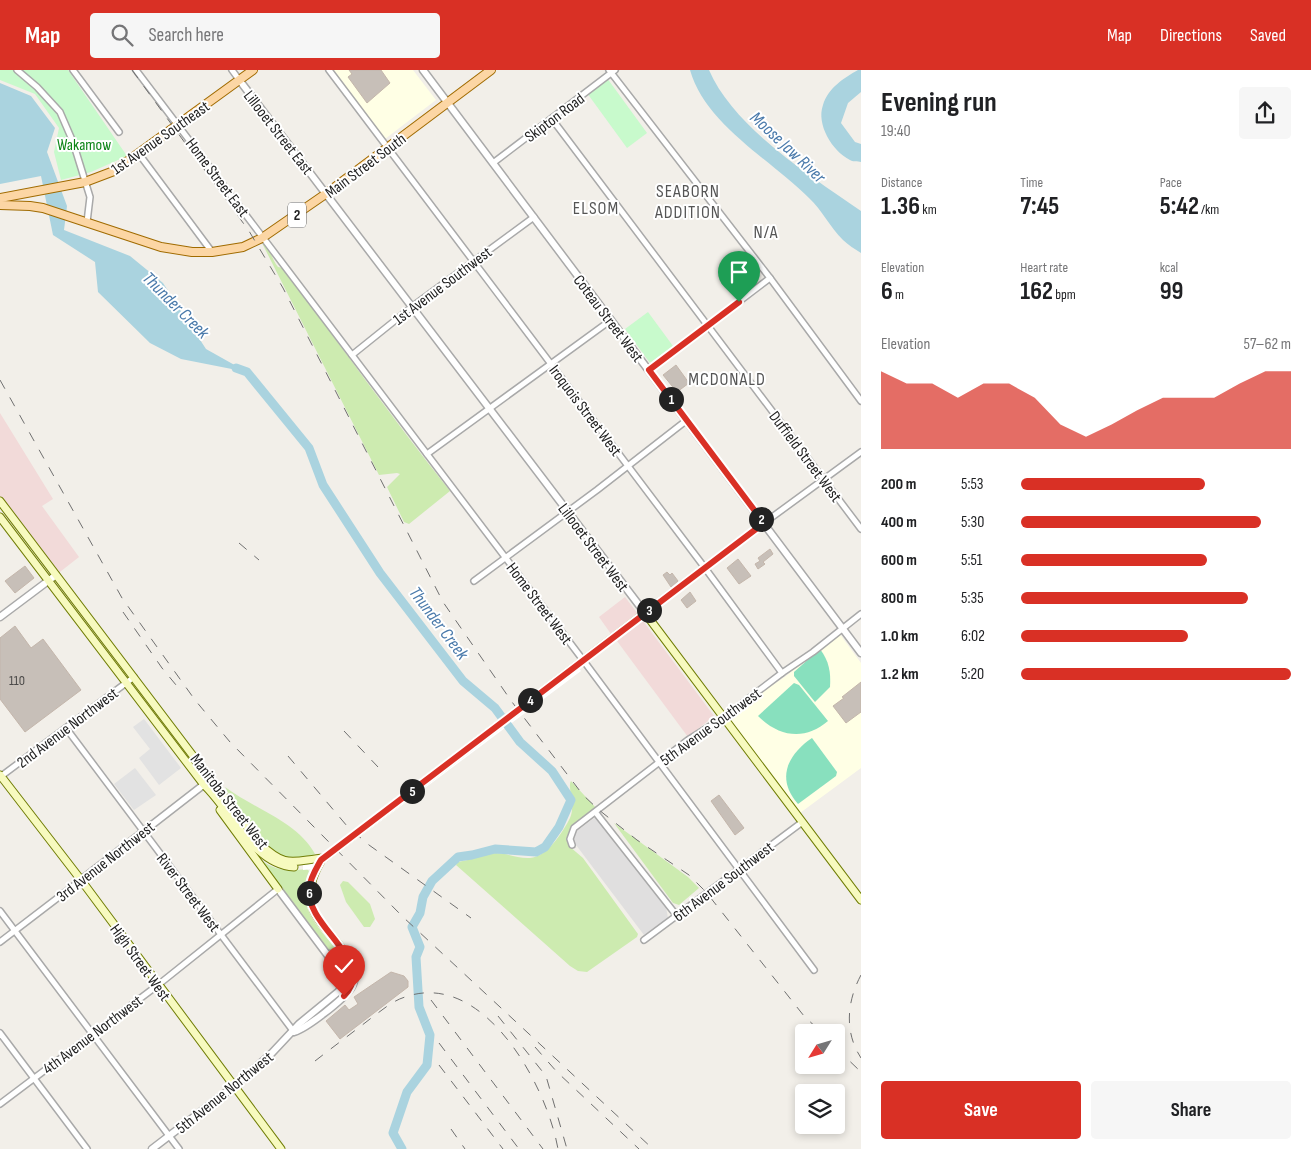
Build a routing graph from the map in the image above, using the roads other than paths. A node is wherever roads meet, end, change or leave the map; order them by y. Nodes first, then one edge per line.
1 (17, 70) edge
2 (73, 70) edge
3 (136, 70) edge
4 (232, 70) edge
5 (254, 70) edge
6 (329, 70) edge
7 (423, 70) edge
8 (491, 70) edge
9 (612, 71) edge
10 (240, 81) junction
11 (447, 103) junction
12 (552, 119) junction
13 (179, 125) junction
14 (119, 132) dead end
15 (388, 148) junction
16 (139, 154) junction
17 (493, 163) junction
18 (85, 182) junction
19 (327, 194) junction
20 (0, 198) edge
21 (0, 205) edge
22 (534, 217) junction
23 (87, 222) junction
24 (262, 238) junction
25 (212, 252) junction
26 (474, 262) junction
27 (770, 278) junction
28 (413, 306) junction
29 (611, 320) junction
30 (707, 326) junction
31 (352, 354) junction
32 (551, 364) junction
33 (649, 370) junction
34 (861, 401) edge
35 (489, 409) junction
36 (686, 420) junction
37 (861, 452) edge
38 (427, 454) junction
39 (627, 465) junction
40 (824, 480) junction
41 (0, 501) edge
42 (567, 511) junction
43 (0, 517) edge
44 (764, 523) junction
45 (861, 530) edge
46 (505, 558) junction
47 (705, 568) junction
48 (56, 575) junction
49 (48, 581) junction
50 (474, 581) dead end
51 (645, 613) junction
52 (861, 614) edge
53 (0, 617) edge
54 (842, 628) junction
55 (861, 653) edge
56 (580, 663) junction
57 (782, 673) junction
58 (134, 676) junction
59 (126, 683) junction
60 (723, 718) junction
61 (66, 728) junction
62 (659, 762) junction
63 (0, 777) edge
64 (211, 780) junction
65 (204, 785) junction
66 (596, 812) junction
67 (801, 823) junction
68 (143, 831) junction
69 (572, 845) dead end
70 (323, 859) junction
71 (739, 869) junction
72 (81, 880) junction
73 (278, 889) junction
74 (861, 900) edge
75 (0, 911) edge
76 (677, 916) junction
77 (15, 931) junction
78 (222, 935) junction
79 (644, 940) dead end
80 (0, 942) edge
81 (324, 949) junction
82 (354, 968) junction
83 (814, 970) dead end
84 (158, 985) junction
85 (294, 1032) junction
86 (0, 1033) edge
87 (93, 1034) junction
88 (34, 1078) junction
89 (233, 1087) junction
90 (0, 1104) edge
91 (170, 1136) junction
92 (87, 1149) edge
93 (152, 1149) edge
94 (180, 1149) edge
95 (281, 1149) edge

1 - 18 street
2 - 14 street
3 - 13 street, Home Street East
4 - 10 street, Lillooet Street East
5 - 10 main road, 1st Avenue Southeast
6 - 15 street, Iroquois Street West
7 - 11 street, Coteau Street West
8 - 11 main road, Main Street South / 2
9 - 12 street, Skipton Road
9 - 27 street
10 - 13 main road, 1st Avenue Southeast
10 - 19 street, Lillooet Street East
11 - 15 main road, Main Street South / 2
11 - 17 street, Coteau Street West
12 - 17 street, Skipton Road
12 - 30 street, Duffield Street West
13 - 16 main road, 1st Avenue Southeast
13 - 24 street, Home Street East
15 - 19 main road, Main Street South / 2
15 - 26 street, Iroquois Street West
16 - 18 main road, 1st Avenue Southeast
16 - 25 street
17 - 22 street, Coteau Street West
18 - 20 main road, 1st Avenue Southeast
18 - 23 street
19 - 24 main road, Main Street South / 2
19 - 28 street, Lillooet Street West
21 - 23 main road, Main Street South / 2
22 - 26 street, 1st Avenue Southwest
22 - 29 street, Coteau Street West
23 - 25 main road, Main Street South / 2
24 - 25 main road, Main Street South / 2
24 - 31 street, Home Street West
26 - 28 street, 1st Avenue Southwest
26 - 32 street, Iroquois Street West
27 - 30 street
27 - 34 street
28 - 31 street, 1st Avenue Southwest
28 - 35 street, Lillooet Street West
29 - 32 street
29 - 33 street, Coteau Street West
30 - 33 street
30 - 40 street, Duffield Street West
31 - 38 street, Home Street West
32 - 35 street
32 - 39 street, Iroquois Street West
33 - 36 street, Coteau Street West
35 - 38 street
35 - 42 street, Lillooet Street West
36 - 39 street
36 - 44 street, Coteau Street West
37 - 40 street
38 - 46 street, Home Street West
39 - 42 street
39 - 47 street, Iroquois Street West
40 - 44 street
40 - 45 street, Duffield Street West
41 - 48 main road, Manitoba Street West
42 - 46 street
42 - 51 street, Lillooet Street West
43 - 49 main road, Manitoba Street West
44 - 47 street
44 - 54 street, Coteau Street West
46 - 50 street
46 - 56 street, Home Street West
47 - 51 street
47 - 57 street, Iroquois Street West
48 - 49 street
48 - 58 main road, Manitoba Street West
49 - 53 street
49 - 59 main road, Manitoba Street West
51 - 56 main road
51 - 60 main road, Lillooet Street West
52 - 54 street, 5th Avenue Southwest
54 - 55 street, Coteau Street West
54 - 57 street, 5th Avenue Southwest
56 - 62 street, Home Street West
56 - 70 main road, bridge
57 - 60 street, 5th Avenue Southwest
58 - 59 street, 2nd Avenue Northwest
58 - 64 main road, Manitoba Street West
59 - 61 street, 2nd Avenue Northwest
59 - 65 main road, Manitoba Street West
60 - 62 street, 5th Avenue Southwest
60 - 67 main road, Lillooet Street West
61 - 63 street, 2nd Avenue Northwest
61 - 68 street, River Street West
62 - 66 street, 5th Avenue Southwest
62 - 71 street, Home Street West
63 - 72 main road, High Street West
64 - 65 street, 3rd Avenue Northwest
64 - 70 main road, Manitoba Street West
65 - 68 street, 3rd Avenue Northwest
65 - 70 main road, Manitoba Street West
65 - 73 main road
66 - 69 street, 5th Avenue Southwest
66 - 76 street
67 - 71 street, 6th Avenue Southwest
67 - 74 main road, Lillooet Street West
68 - 72 street, 3rd Avenue Northwest
68 - 78 street, River Street West
70 - 82 main road
71 - 76 street, 6th Avenue Southwest
71 - 83 street, Home Street West
72 - 77 street, 3rd Avenue Northwest
72 - 84 main road, High Street West
73 - 78 street, 4th Avenue Northwest
73 - 81 street
75 - 77 street
76 - 79 street, 6th Avenue Southwest
77 - 80 street, 3rd Avenue Northwest
77 - 87 street
78 - 84 street, 4th Avenue Northwest
78 - 85 street, River Street West
81 - 82 street
81 - 85 street, 5th Avenue Northwest
82 - 85 street, 5th Avenue Northwest
84 - 87 street, 4th Avenue Northwest
84 - 89 main road, High Street West
85 - 89 street, 5th Avenue Northwest
86 - 88 street
87 - 88 street, 4th Avenue Northwest
87 - 91 street
88 - 90 street, 4th Avenue Northwest
88 - 92 street
89 - 91 street, 5th Avenue Northwest
89 - 95 main road, High Street West
91 - 93 street, 5th Avenue Northwest
91 - 94 street

